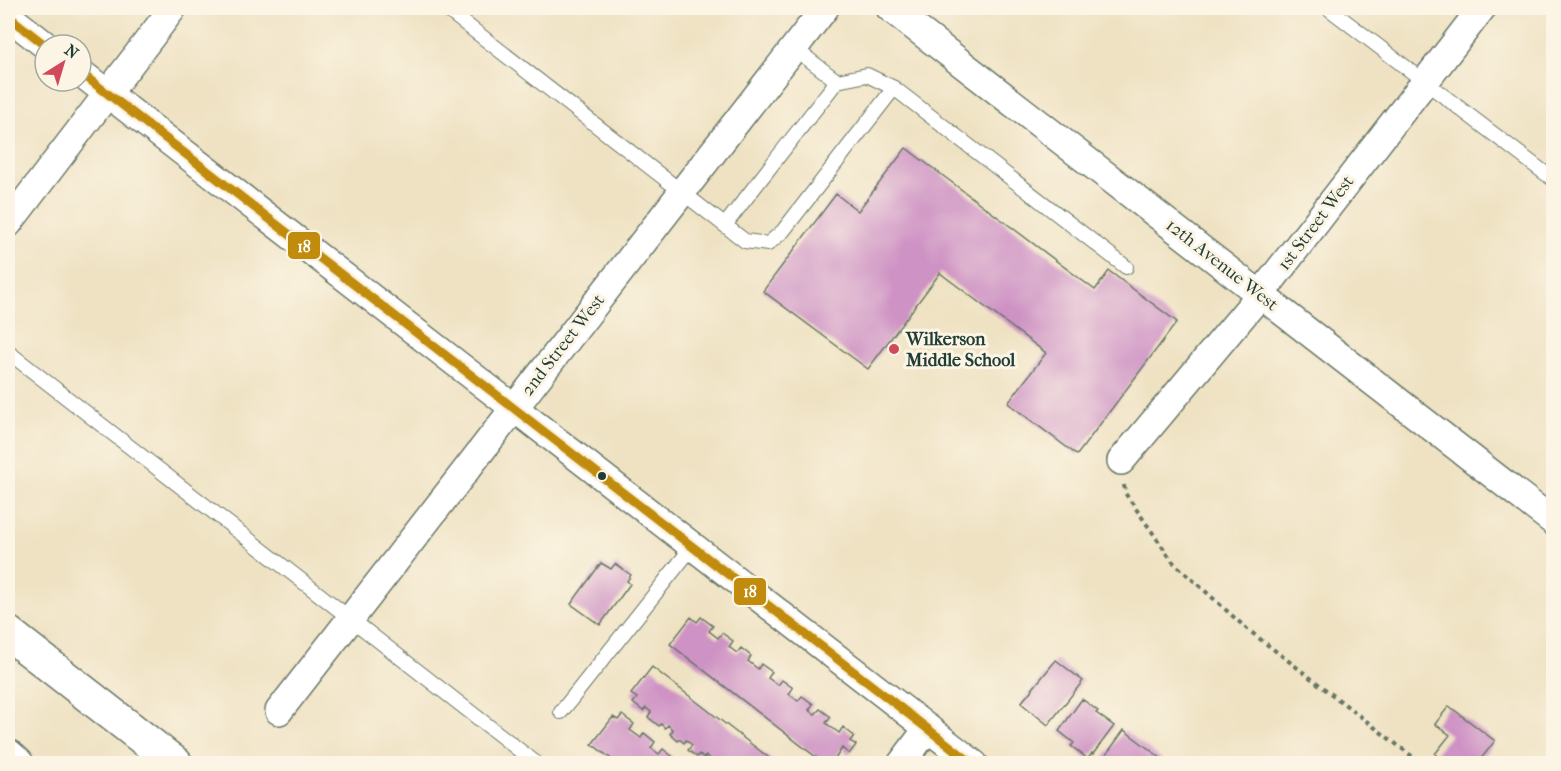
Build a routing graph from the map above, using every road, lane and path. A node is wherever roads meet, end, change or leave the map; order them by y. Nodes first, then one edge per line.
1 (173, 8) edge
2 (445, 8) edge
3 (825, 8) edge
4 (890, 8) edge
5 (1328, 8) edge
6 (1482, 8) edge
7 (8, 16) edge
8 (33, 36) edge
9 (794, 48) junction
10 (1425, 80) junction
11 (837, 81) junction
12 (93, 82) edge
13 (894, 88) junction
14 (107, 93) junction
15 (1554, 180) edge
16 (682, 192) junction
17 (8, 224) edge
18 (725, 225) junction
19 (1126, 267) dead end
20 (1260, 295) junction
21 (8, 352) edge
22 (514, 408) junction
23 (1121, 461) joint
24 (1554, 522) edge
25 (693, 546) junction
26 (351, 618) junction
27 (8, 633) edge
28 (279, 711) dead end
29 (561, 712) dead end
30 (928, 728) junction
31 (8, 756) edge
32 (17, 764) edge
33 (176, 764) edge
34 (537, 764) edge
35 (901, 764) edge
36 (974, 764) edge
37 (1422, 764) edge

1 - 14 street
2 - 16 lane
3 - 9 street, 2nd Street West
4 - 20 street, 12th Avenue West
5 - 10 lane
6 - 10 street, 1st Street West
7 - 8 street
9 - 11 lane
9 - 16 street, 2nd Street West
10 - 15 lane
10 - 20 street, 1st Street West
11 - 13 lane
11 - 18 lane
12 - 14 street
13 - 18 lane
13 - 19 lane
14 - 17 street
14 - 22 street
16 - 18 lane
16 - 22 street, 2nd Street West
20 - 23 street, 1st Street West
20 - 24 street, 12th Avenue West
21 - 26 lane
22 - 25 street
22 - 26 street, 2nd Street West
23 - 37 path
25 - 29 lane
25 - 30 street
26 - 28 street, 2nd Street West
26 - 34 lane
27 - 33 highway
30 - 35 street
30 - 36 street
31 - 32 highway

